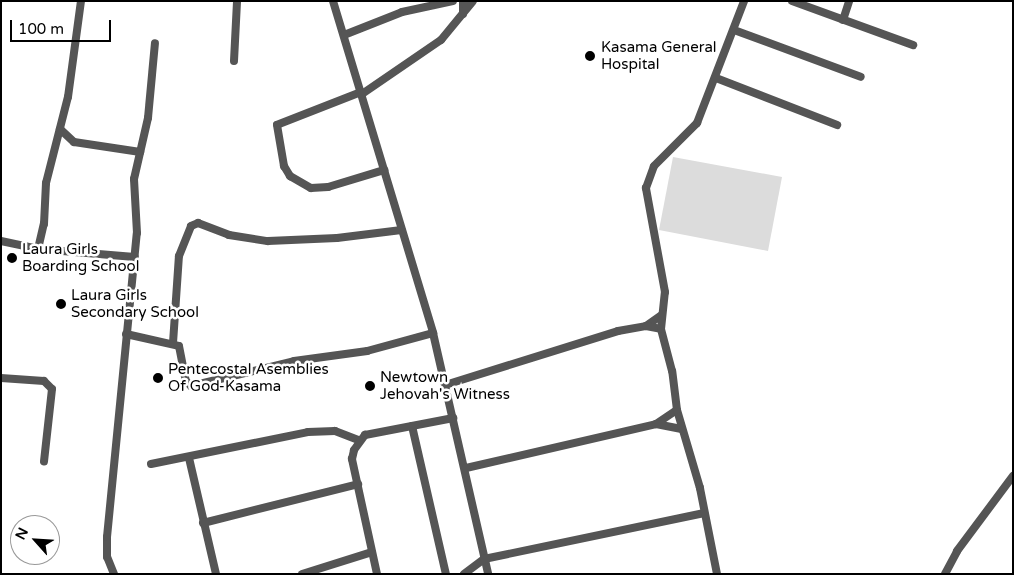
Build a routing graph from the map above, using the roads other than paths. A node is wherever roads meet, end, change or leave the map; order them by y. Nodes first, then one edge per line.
1 (81, 1) edge
2 (237, 1) edge
3 (333, 1) edge
4 (453, 1) edge
5 (463, 1) edge
6 (473, 1) edge
7 (744, 1) edge
8 (792, 1) edge
9 (849, 1) edge
10 (463, 14) junction
11 (842, 20) junction
12 (734, 30) junction
13 (344, 35) junction
14 (155, 43) dead end
15 (913, 45) dead end
16 (234, 61) dead end
17 (861, 77) dead end
18 (716, 78) junction
19 (361, 93) junction
20 (837, 124) dead end
21 (60, 129) junction
22 (140, 152) junction
23 (384, 170) junction
24 (402, 230) junction
25 (1, 241) edge
26 (38, 249) junction
27 (135, 257) junction
28 (662, 315) junction
29 (646, 326) junction
30 (661, 329) junction
31 (433, 333) junction
32 (126, 334) junction
33 (173, 343) junction
34 (1, 378) edge
35 (445, 385) junction
36 (677, 410) junction
37 (453, 418) junction
38 (656, 424) junction
39 (412, 426) junction
40 (682, 429) junction
41 (358, 440) junction
42 (189, 458) junction
43 (44, 462) dead end
44 (151, 464) dead end
45 (466, 468) junction
46 (1013, 476) edge
47 (358, 484) junction
48 (704, 513) junction
49 (204, 522) junction
50 (372, 552) junction
51 (484, 559) junction
52 (114, 574) edge
53 (216, 574) edge
54 (302, 574) edge
55 (377, 574) edge
56 (446, 574) edge
57 (464, 574) edge
58 (488, 574) edge
59 (717, 574) edge
60 (945, 574) edge

1 - 21 street
2 - 16 street
3 - 13 street
4 - 13 street
5 - 10 street
6 - 10 street
7 - 12 street
8 - 11 street
9 - 11 street
10 - 19 street
11 - 15 street
12 - 17 street
12 - 18 street
13 - 19 street
14 - 22 street
18 - 20 street
18 - 28 street
19 - 23 street
19 - 23 street
21 - 22 street
21 - 26 street
22 - 27 street
23 - 24 street
24 - 31 street
24 - 33 street
25 - 26 street
26 - 27 street
27 - 32 street
28 - 29 street
28 - 30 street
29 - 30 street
29 - 35 street
30 - 36 street
31 - 33 street
31 - 35 street
32 - 33 street
32 - 52 street
34 - 43 street
35 - 37 street
36 - 38 street
36 - 40 street
37 - 39 street
37 - 45 street
38 - 40 street
38 - 45 street
39 - 41 street
39 - 56 street
40 - 48 street
41 - 42 street
41 - 47 street
42 - 44 street
42 - 49 street
45 - 51 street
46 - 60 street
47 - 49 street
47 - 50 street
48 - 51 street
48 - 59 street
49 - 53 street
50 - 54 street
50 - 55 street
51 - 57 street
51 - 58 street

